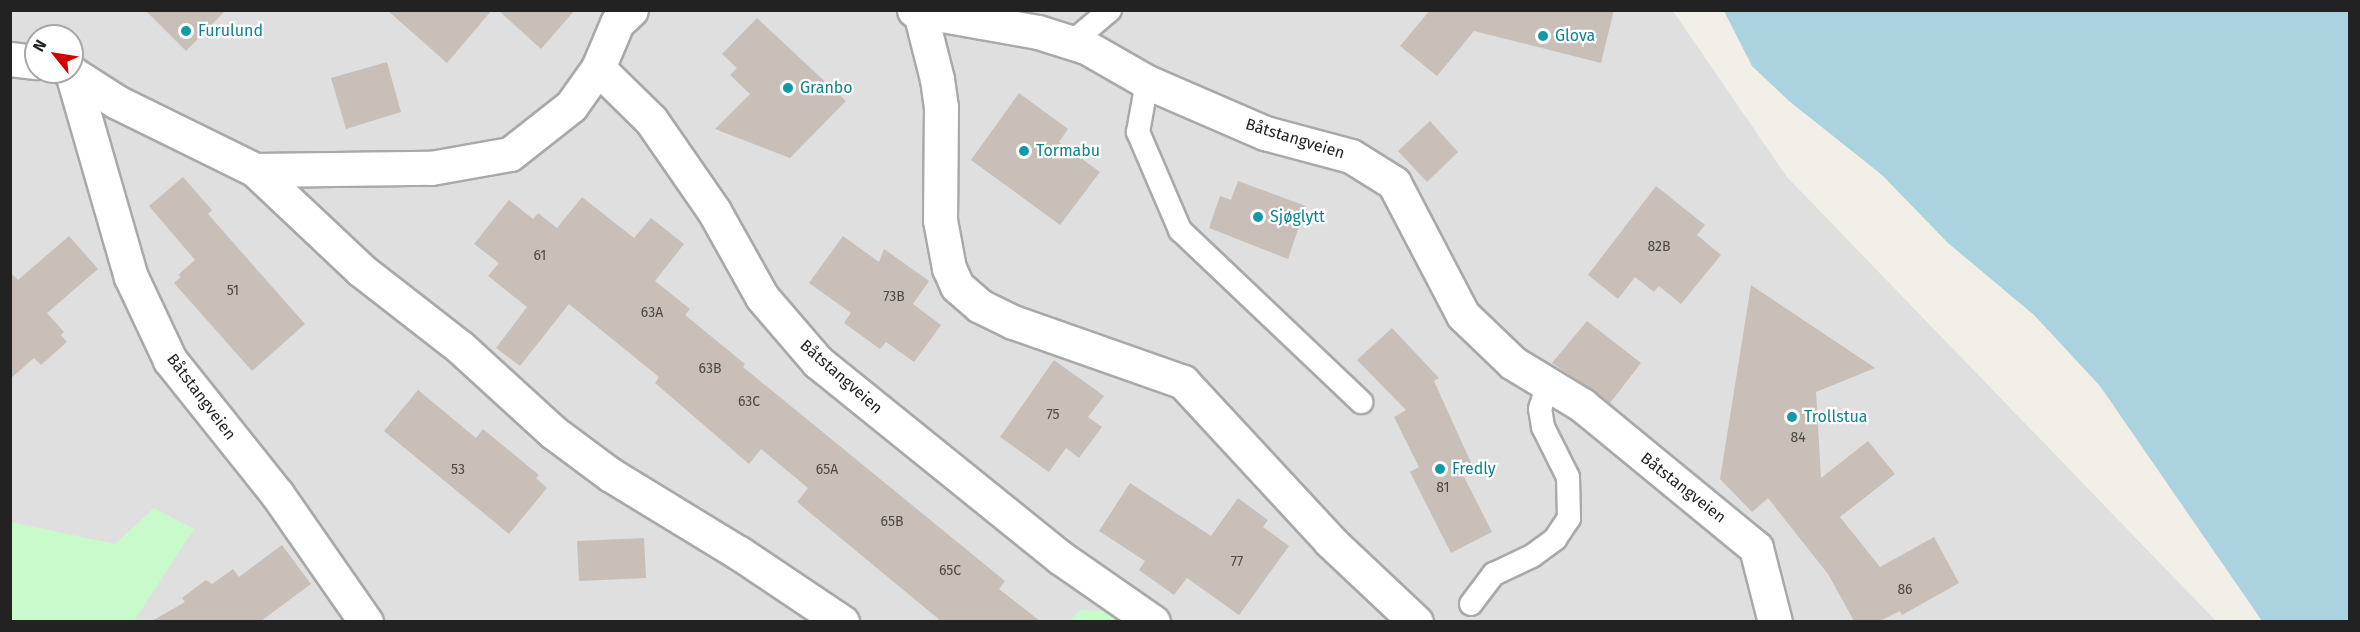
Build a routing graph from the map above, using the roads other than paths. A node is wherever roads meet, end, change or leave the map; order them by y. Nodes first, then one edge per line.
1 (1110, 10) edge
2 (917, 11) edge
3 (622, 15) edge
4 (1071, 43) junction
5 (598, 68) junction
6 (84, 81) edge
7 (1147, 82) junction
8 (74, 84) edge
9 (255, 170) junction
10 (1548, 385) junction
11 (1361, 402) dead end
12 (1471, 604) dead end
13 (366, 621) edge
14 (842, 621) edge
15 (1153, 621) edge
16 (1416, 621) edge
17 (1775, 621) edge

1 - 4 lane
2 - 4 street, Båtstangveien
2 - 16 street
3 - 5 street, Båtstangveien
4 - 7 street, Båtstangveien
5 - 9 street, Båtstangveien
5 - 15 street, Båtstangveien
6 - 9 street, Båtstangveien
7 - 10 street, Båtstangveien
7 - 11 lane
8 - 13 street, Båtstangveien
9 - 14 street
10 - 12 lane
10 - 17 street, Båtstangveien

